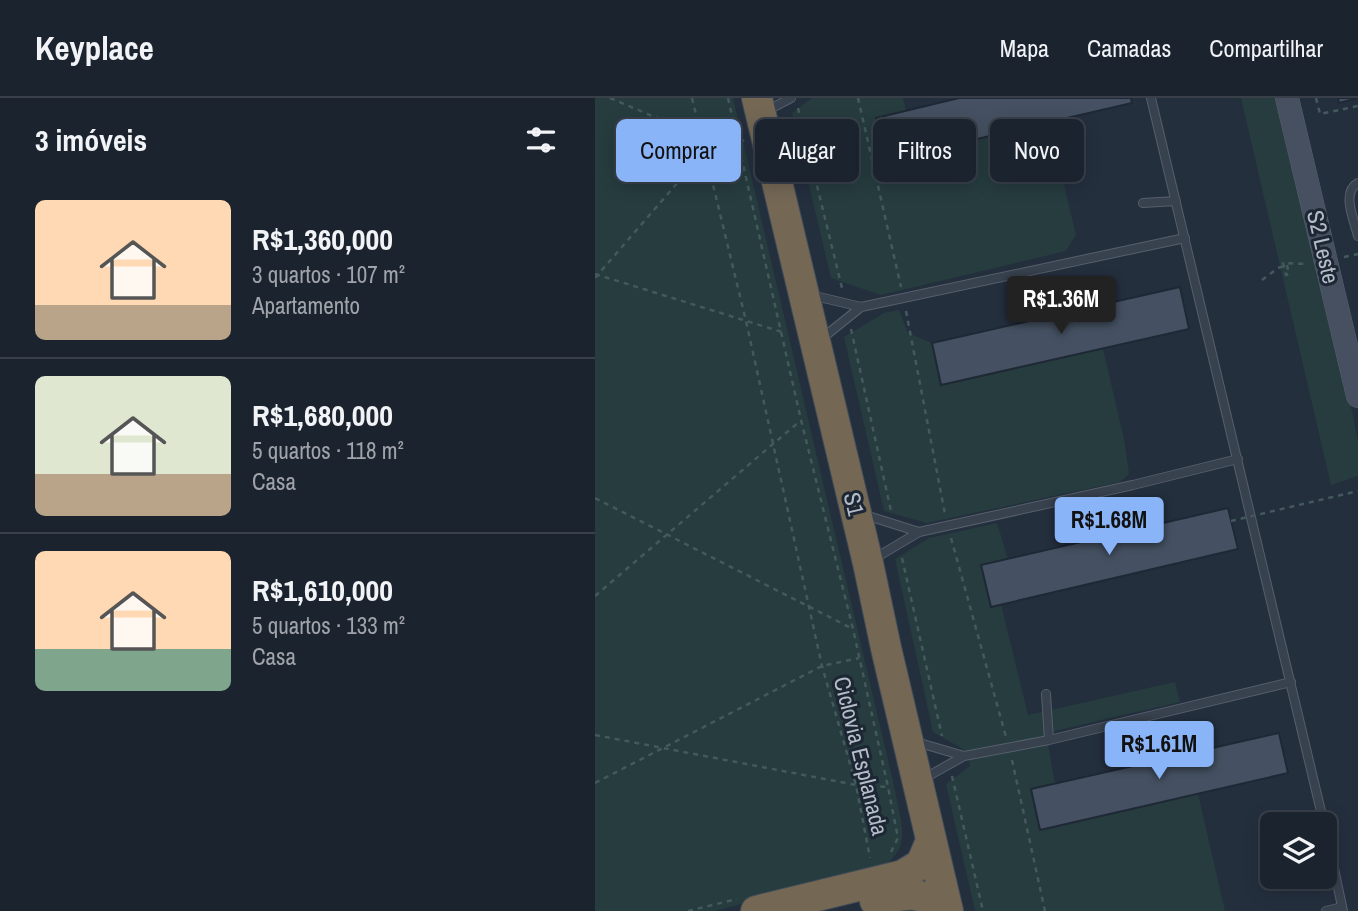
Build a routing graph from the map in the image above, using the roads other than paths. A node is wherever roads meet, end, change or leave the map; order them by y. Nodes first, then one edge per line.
1 (791, 98) edge
2 (1151, 98) edge
3 (1287, 98) edge
4 (763, 119) edge
5 (778, 182) edge
6 (1358, 183) edge
7 (1176, 201) junction
8 (1143, 203) dead end
9 (1356, 221) edge
10 (1358, 236) edge
11 (1185, 238) junction
12 (804, 293) junction
13 (861, 307) junction
14 (816, 344) junction
15 (1356, 382) edge
16 (1238, 459) junction
17 (856, 512) junction
18 (919, 532) junction
19 (868, 563) junction
20 (1291, 682) junction
21 (1046, 694) dead end
22 (908, 740) junction
23 (1049, 740) junction
24 (964, 756) junction
25 (918, 783) junction
26 (1321, 812) edge
27 (931, 841) junction
28 (1337, 882) edge
29 (1343, 909) edge
30 (755, 911) edge
31 (832, 911) edge
32 (941, 911) edge
33 (948, 911) edge
34 (1326, 911) edge

1 - 4 lane
2 - 7 lane
3 - 15 main road, S2 Leste
5 - 12 highway, S1
6 - 9 lane
7 - 8 lane
7 - 11 lane
9 - 10 lane
11 - 13 lane
11 - 16 lane
12 - 13 lane
12 - 14 highway, S1
13 - 14 lane
14 - 17 highway, S1
16 - 18 lane
16 - 20 lane
17 - 18 lane
17 - 19 highway, S1
18 - 19 lane
19 - 22 highway, S1
20 - 23 lane
20 - 26 lane
21 - 23 lane
22 - 24 lane
22 - 25 highway, S1
23 - 24 lane
24 - 25 lane
25 - 27 highway, S1
27 - 30 highway
27 - 33 highway, S1
28 - 29 lane
29 - 34 lane
31 - 32 highway

